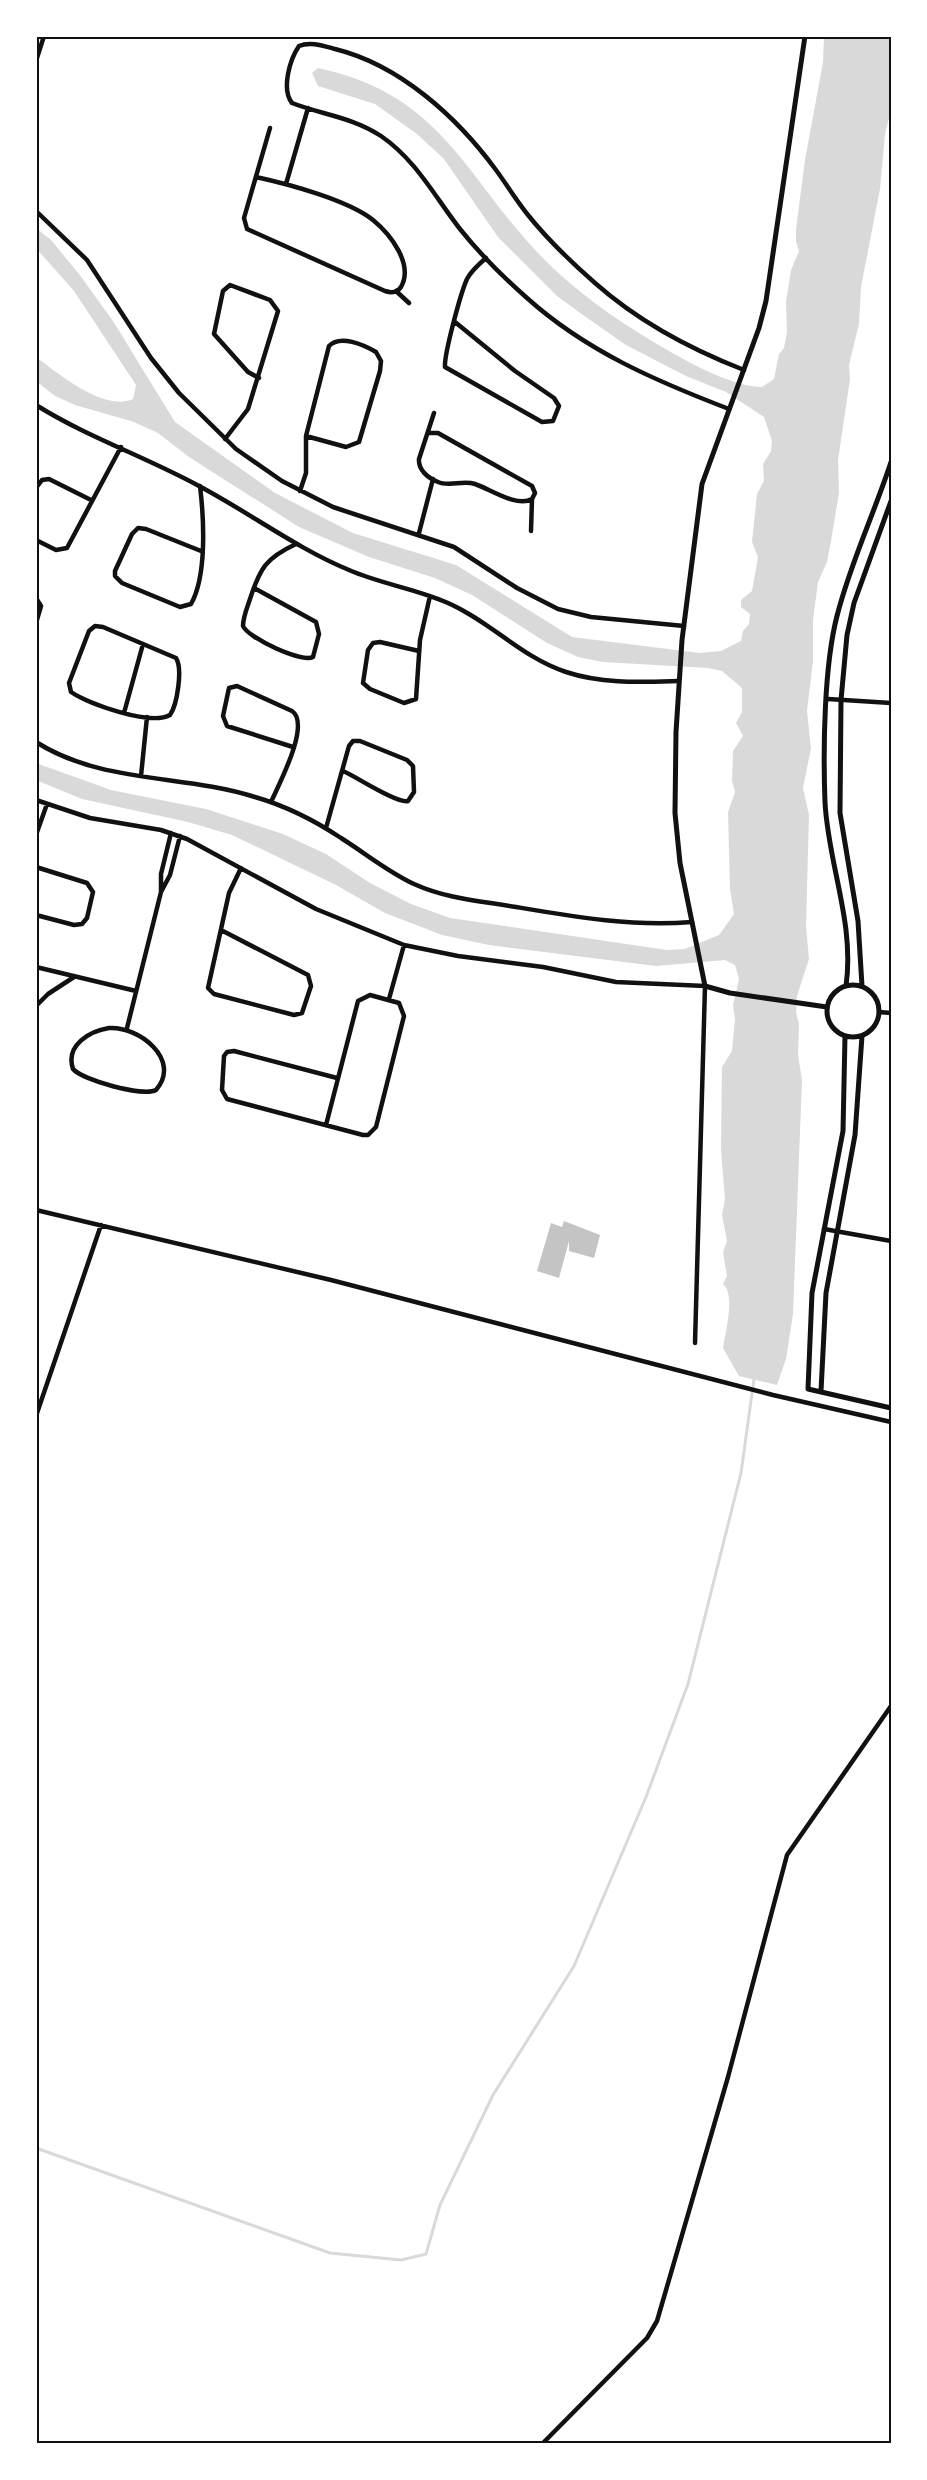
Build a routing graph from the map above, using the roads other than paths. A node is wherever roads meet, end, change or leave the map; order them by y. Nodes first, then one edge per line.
1 (44, 36) edge
2 (805, 36) edge
3 (36, 60) edge
4 (309, 108) junction
5 (270, 128) dead end
6 (256, 177) junction
7 (286, 184) junction
8 (36, 211) edge
9 (486, 258) junction
10 (396, 291) junction
11 (409, 303) dead end
12 (455, 322) junction
13 (743, 372) junction
14 (259, 378) junction
15 (36, 405) edge
16 (730, 407) junction
17 (434, 413) dead end
18 (430, 433) junction
19 (306, 436) junction
20 (225, 439) junction
21 (121, 447) junction
22 (891, 462) edge
23 (890, 471) edge
24 (433, 479) junction
25 (200, 486) junction
26 (36, 488) edge
27 (300, 491) junction
28 (532, 499) junction
29 (91, 500) junction
30 (891, 501) edge
31 (531, 531) dead end
32 (419, 533) junction
33 (36, 540) edge
34 (296, 543) junction
35 (201, 551) junction
36 (254, 588) junction
37 (430, 596) junction
38 (36, 598) edge
39 (36, 623) edge
40 (684, 626) junction
41 (143, 644) junction
42 (419, 651) junction
43 (678, 681) junction
44 (828, 699) junction
45 (841, 700) junction
46 (891, 703) edge
47 (124, 713) junction
48 (147, 717) junction
49 (36, 742) edge
50 (293, 747) junction
51 (343, 771) junction
52 (141, 776) junction
53 (36, 800) edge
54 (271, 802) junction
55 (47, 804) junction
56 (326, 828) junction
57 (171, 833) junction
58 (36, 836) edge
59 (180, 836) junction
60 (36, 867) edge
61 (240, 868) junction
62 (162, 892) junction
63 (36, 915) edge
64 (692, 922) junction
65 (221, 930) junction
66 (404, 945) junction
67 (36, 967) edge
68 (75, 977) junction
69 (705, 986) junction
70 (846, 986) junction
71 (862, 986) junction
72 (136, 991) junction
73 (389, 999) junction
74 (36, 1006) edge
75 (827, 1007) junction
76 (879, 1012) junction
77 (891, 1013) edge
78 (127, 1028) junction
79 (845, 1036) junction
80 (862, 1036) junction
81 (337, 1078) junction
82 (326, 1125) junction
83 (36, 1210) edge
84 (101, 1225) junction
85 (824, 1229) junction
86 (837, 1231) junction
87 (891, 1242) edge
88 (695, 1343) dead end
89 (808, 1389) junction
90 (821, 1391) junction
91 (808, 1403) junction
92 (891, 1408) edge
93 (36, 1416) edge
94 (891, 1422) edge
95 (891, 1706) edge
96 (542, 2444) edge

1 - 3 street
2 - 13 street
4 - 7 street
4 - 9 street
4 - 13 street
5 - 6 street
6 - 7 street
6 - 10 street
7 - 10 street
8 - 20 street
9 - 12 street
9 - 16 street
10 - 11 street
12 - 12 street
13 - 16 street
14 - 14 street
14 - 20 street
15 - 21 street
16 - 40 street
17 - 18 street
18 - 24 street
18 - 28 street
19 - 19 street
19 - 27 street
20 - 27 street
21 - 25 street
21 - 29 street
22 - 23 street
23 - 44 street
24 - 28 street
24 - 32 street
25 - 34 street
25 - 35 street
26 - 29 street
27 - 32 street
28 - 31 street
29 - 33 street
30 - 45 street
32 - 40 street
34 - 36 street
34 - 37 street
35 - 35 street
36 - 36 street
37 - 42 street
37 - 43 street
38 - 39 street
40 - 43 street
41 - 47 street
41 - 47 street
41 - 48 street
42 - 42 street
43 - 64 street
44 - 45 street
44 - 70 street
45 - 46 street
45 - 71 street
47 - 48 street
48 - 52 street
49 - 52 street
50 - 50 street
50 - 54 street
51 - 51 street
51 - 56 street
52 - 54 street
53 - 55 street
54 - 56 street
55 - 57 street
55 - 58 street
56 - 64 street
57 - 59 street
57 - 62 street
59 - 61 street
59 - 62 street
60 - 63 street
61 - 65 street
61 - 66 street
62 - 72 street
64 - 69 street
65 - 65 street
66 - 69 street
66 - 73 street
67 - 68 street
68 - 72 street
68 - 74 street
69 - 75 street
69 - 88 street
70 - 71 street
70 - 75 street
71 - 76 street
72 - 78 street
73 - 81 street
73 - 82 street
75 - 79 street
76 - 77 street
76 - 80 street
78 - 78 street
79 - 80 street
79 - 85 street
80 - 86 street
81 - 82 street
81 - 82 street
83 - 84 street
84 - 91 street
84 - 93 street
85 - 86 street
85 - 89 street
86 - 87 street
86 - 90 street
89 - 90 street
89 - 91 street
90 - 92 street
91 - 94 street
95 - 96 street

